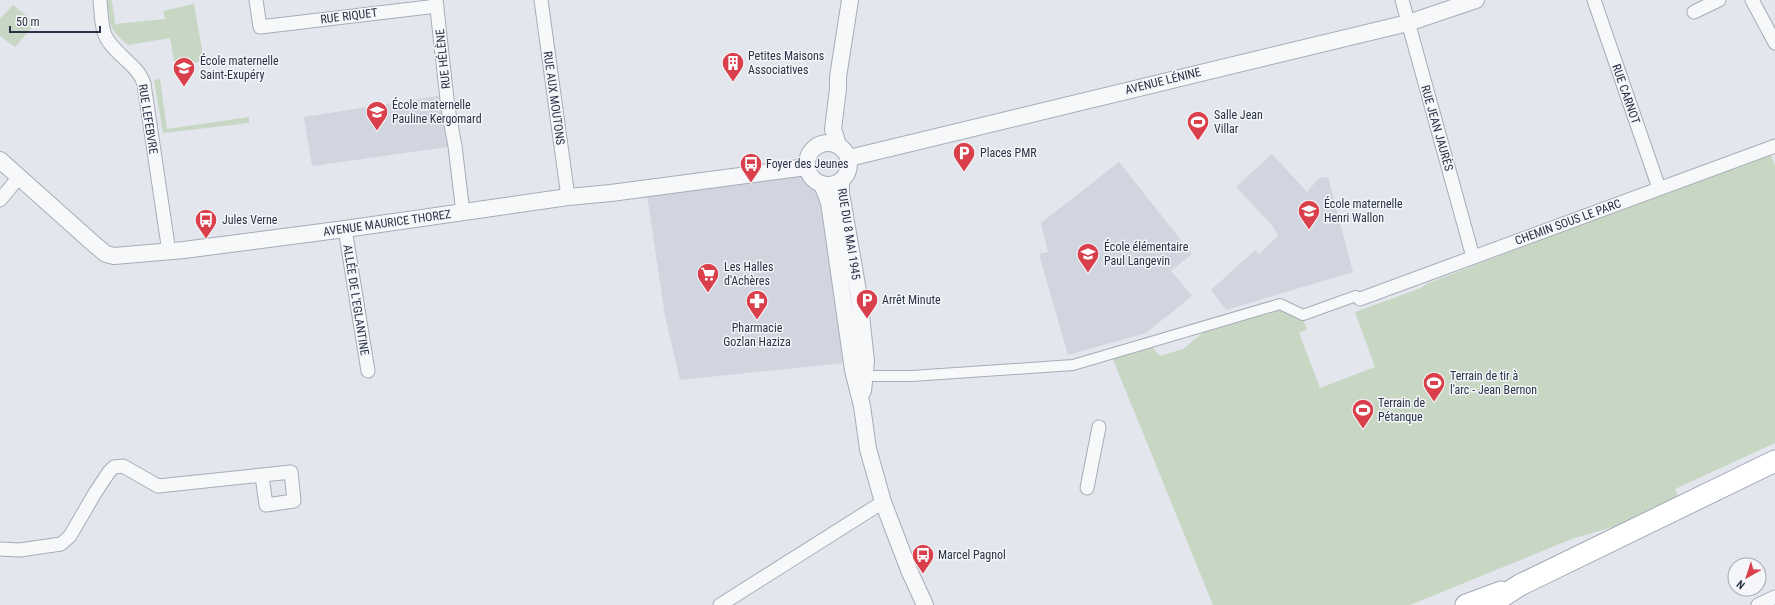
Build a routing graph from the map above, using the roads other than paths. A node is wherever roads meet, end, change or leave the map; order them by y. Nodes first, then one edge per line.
1 (100, 0) edge
2 (256, 0) edge
3 (541, 0) edge
4 (850, 0) edge
5 (1402, 0) edge
6 (1476, 0) edge
7 (1594, 0) edge
8 (1719, 0) edge
9 (1752, 0) edge
10 (437, 3) edge
11 (1694, 12) dead end
12 (1408, 23) junction
13 (1775, 42) edge
14 (838, 77) junction
15 (820, 144) junction
16 (838, 145) junction
17 (1775, 146) edge
18 (849, 158) junction
19 (0, 160) edge
20 (807, 167) junction
21 (19, 177) junction
22 (841, 181) junction
23 (822, 184) junction
24 (1659, 188) junction
25 (568, 197) junction
26 (0, 200) edge
27 (463, 213) junction
28 (345, 229) junction
29 (169, 252) junction
30 (1473, 257) junction
31 (1358, 298) joint
32 (368, 370) dead end
33 (864, 376) junction
34 (862, 406) junction
35 (1099, 427) dead end
36 (1775, 461) edge
37 (262, 476) dead end
38 (1087, 488) dead end
39 (883, 502) junction
40 (0, 548) edge
41 (1520, 585) junction
42 (1775, 597) edge
43 (720, 605) edge
44 (925, 605) edge
45 (1466, 605) edge
46 (1489, 605) edge
47 (1758, 605) edge

1 - 29 street, RUE LEFEBVRE
2 - 10 street, RUE RIQUET
3 - 25 street, RUE AUX MOUTONS
4 - 14 street
5 - 12 street, RUE JEAN JAURÈS
6 - 12 street, AVENUE LÉNINE
7 - 24 street, RUE CARNOT
8 - 11 street
9 - 13 street
10 - 27 street, RUE HÉLÈNE
12 - 18 street, AVENUE LÉNINE
12 - 30 street, RUE JEAN JAURÈS
14 - 15 street
14 - 16 street
15 - 16 street
15 - 20 street
16 - 18 street
17 - 24 street, CHEMIN SOUS LE PARC
18 - 22 street
19 - 21 street, AVENUE MAURICE THOREZ
20 - 23 street
20 - 25 street, AVENUE MAURICE THOREZ
21 - 26 street
21 - 29 street, AVENUE MAURICE THOREZ
22 - 23 street
22 - 33 street, RUE DU 8 MAI 1945
23 - 34 street, RUE DU 8 MAI 1945
24 - 30 street, CHEMIN SOUS LE PARC
25 - 27 street, AVENUE MAURICE THOREZ
27 - 28 street, AVENUE MAURICE THOREZ
28 - 29 street, AVENUE MAURICE THOREZ
28 - 32 street, ALLÉE DE L'EGLANTINE
30 - 31 street, CHEMIN SOUS LE PARC
31 - 33 street
33 - 34 street, RUE DU 8 MAI 1945
34 - 39 street, RUE DU 8 MAI 1945
35 - 38 street
36 - 41 main road
37 - 40 street
39 - 43 street
39 - 44 street, RUE DU 8 MAI 1945
41 - 45 main road
41 - 46 main road
42 - 47 street

